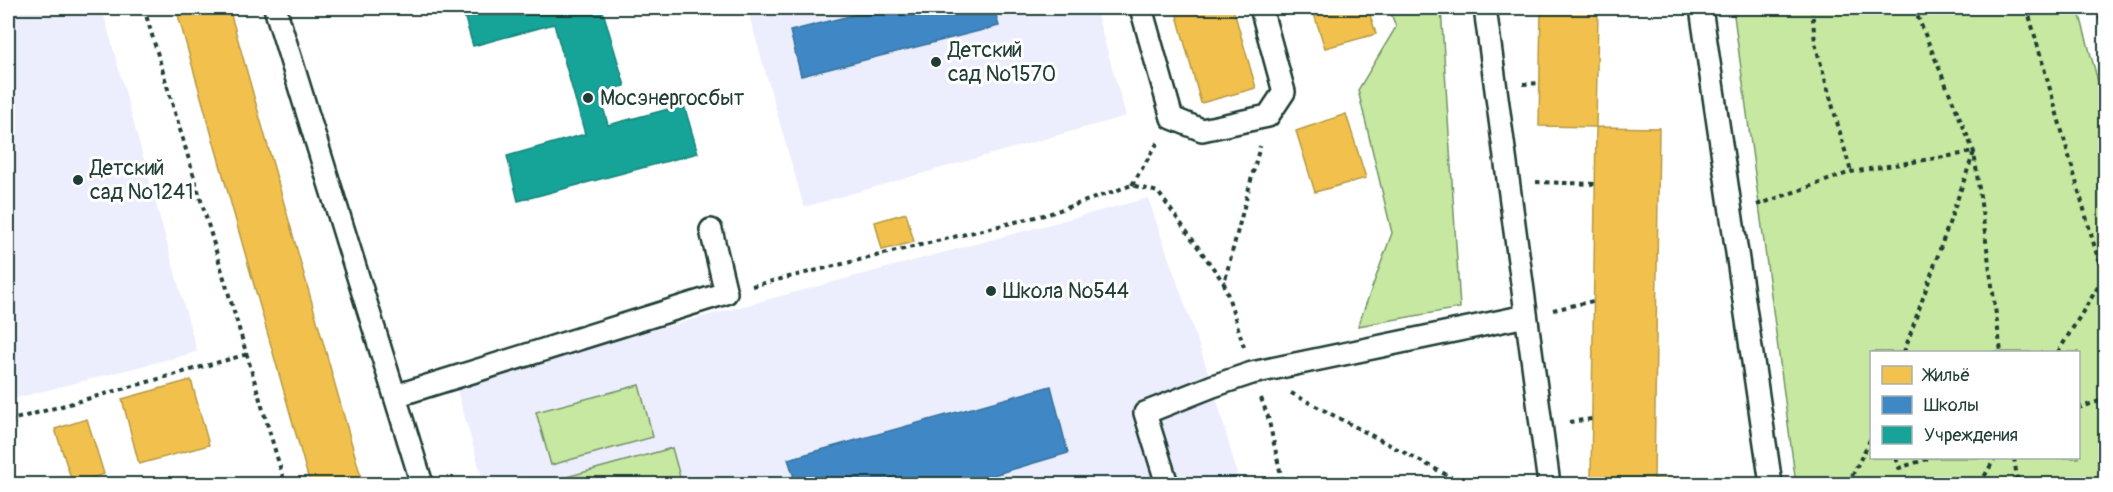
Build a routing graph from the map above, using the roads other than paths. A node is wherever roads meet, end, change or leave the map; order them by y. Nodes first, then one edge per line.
1 (274, 8) edge
2 (1141, 8) edge
3 (1261, 8) edge
4 (1485, 8) edge
5 (1701, 8) edge
6 (711, 230) dead end
7 (1526, 316) junction
8 (395, 396) junction
9 (422, 484) edge
10 (1167, 484) edge
11 (1549, 484) edge
12 (1771, 484) edge

1 - 8 lane
2 - 3 lane
4 - 7 lane
5 - 12 lane
6 - 8 lane
7 - 10 lane
7 - 11 lane
8 - 9 lane

